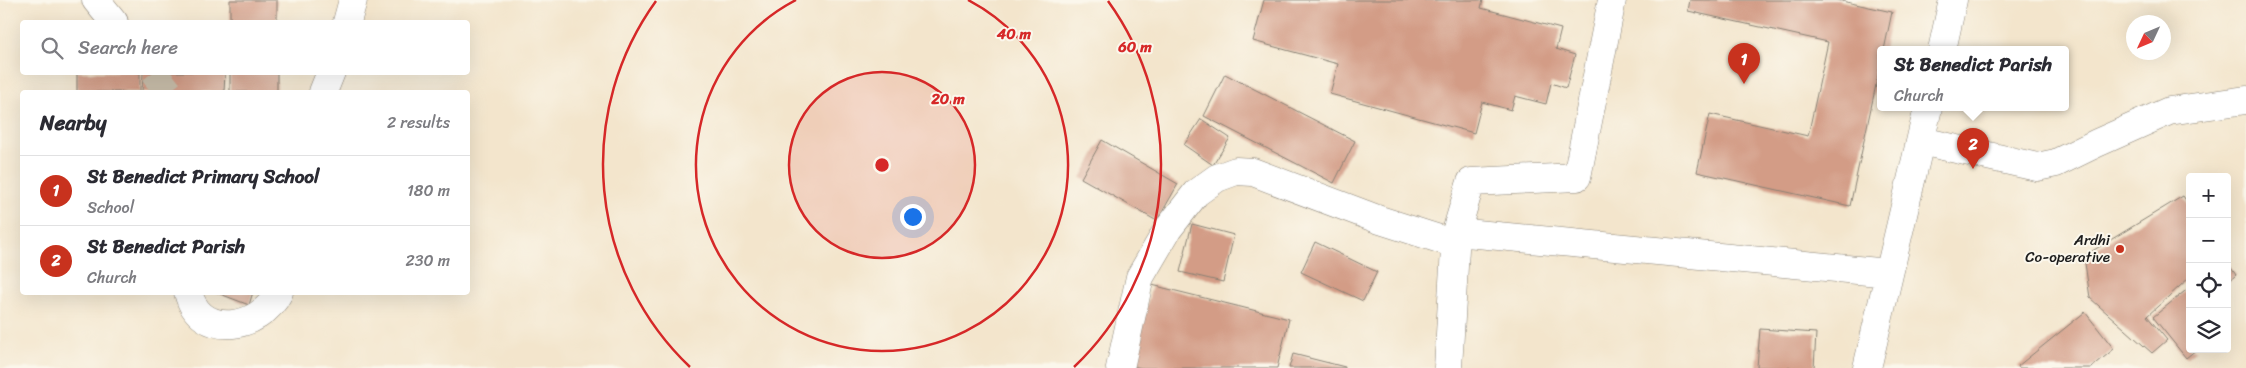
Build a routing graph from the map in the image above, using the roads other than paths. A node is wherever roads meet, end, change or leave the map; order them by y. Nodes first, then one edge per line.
1 (96, 0) edge
2 (353, 0) edge
3 (1612, 0) edge
4 (1953, 0) edge
5 (112, 20) edge
6 (348, 20) edge
7 (1943, 46) edge
8 (330, 75) edge
9 (324, 90) edge
10 (2246, 100) edge
11 (1927, 111) edge
12 (1920, 141) junction
13 (1456, 238) junction
14 (1890, 273) junction
15 (189, 295) edge
16 (276, 295) edge
17 (1120, 368) edge
18 (1448, 368) edge
19 (1867, 368) edge

1 - 5 street
2 - 6 street
3 - 13 street
4 - 7 street
8 - 9 street
10 - 12 street
11 - 12 street
12 - 14 street
13 - 14 street
13 - 17 street
13 - 18 street
14 - 19 street
15 - 16 street

